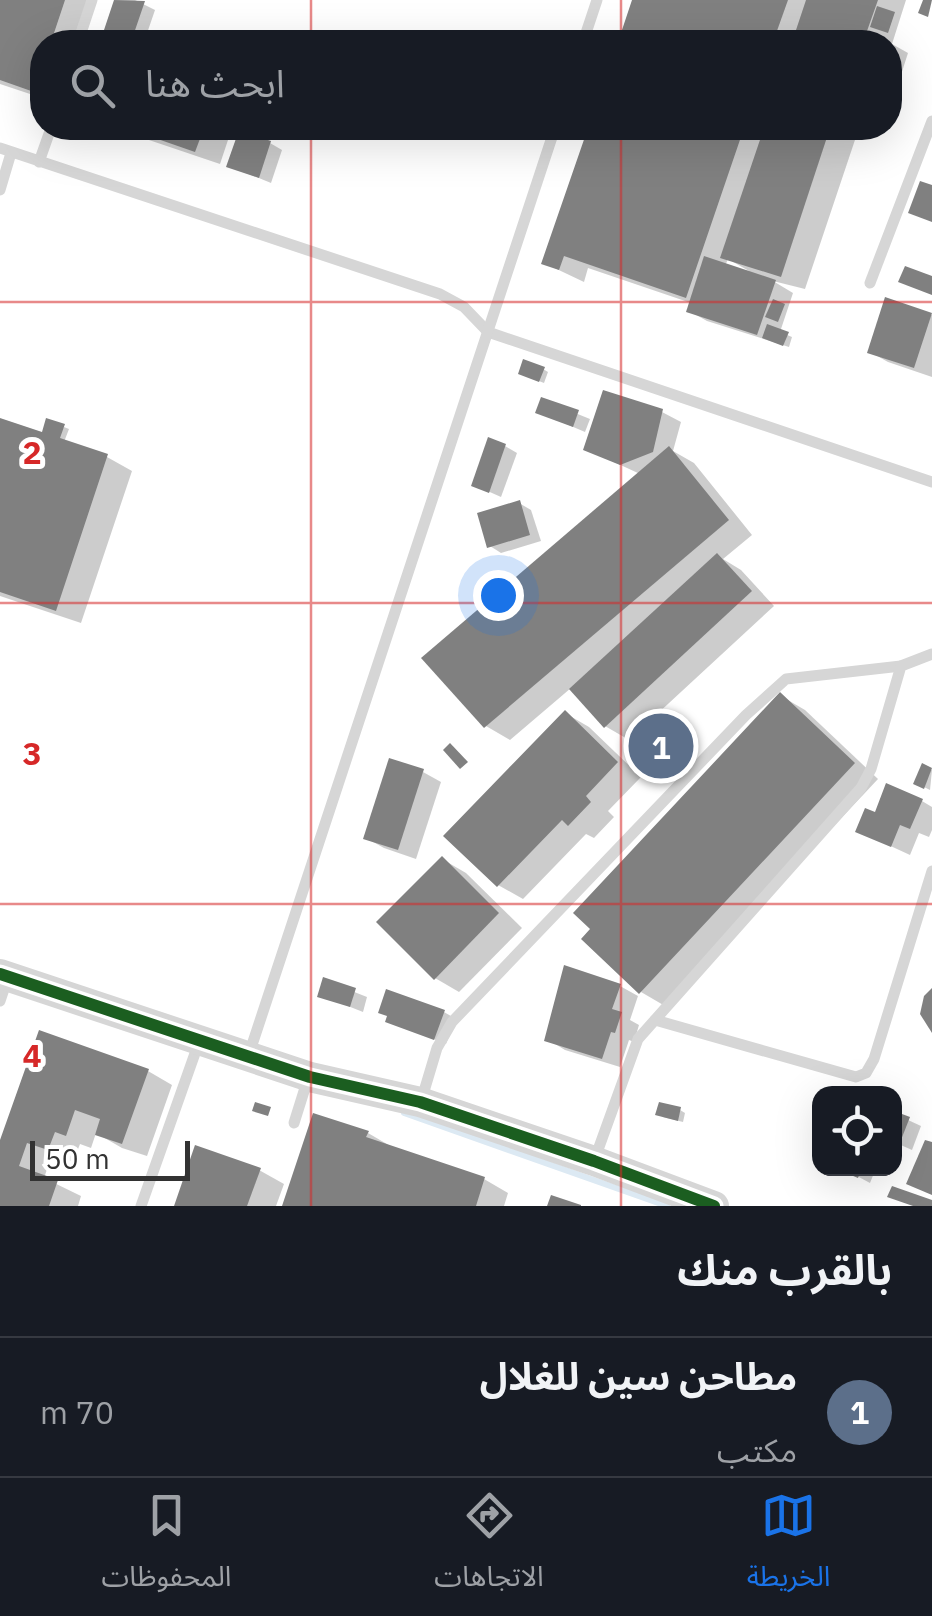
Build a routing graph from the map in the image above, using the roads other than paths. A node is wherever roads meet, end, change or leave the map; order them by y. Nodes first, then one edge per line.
1 (92, 0) edge
2 (597, 0) edge
3 (82, 30) edge
4 (587, 30) edge
5 (932, 122) edge
6 (47, 140) edge
7 (551, 140) edge
8 (6, 150) edge
9 (39, 162) junction
10 (0, 190) edge
11 (870, 282) dead end
12 (488, 332) junction
13 (932, 482) edge
14 (932, 654) edge
15 (901, 666) junction
16 (932, 871) edge
17 (3, 984) edge
18 (655, 1020) junction
19 (199, 1042) junction
20 (250, 1054) junction
21 (310, 1075) junction
22 (420, 1102) junction
23 (294, 1123) dead end
24 (594, 1161) junction
25 (141, 1206) edge
26 (714, 1206) edge

1 - 3 lane
2 - 4 lane
5 - 11 lane
6 - 9 lane
7 - 12 lane
8 - 9 lane
8 - 10 lane
9 - 12 lane
12 - 13 lane
12 - 20 lane
14 - 15 lane
15 - 18 lane
15 - 22 lane
16 - 18 lane
17 - 19 street
18 - 24 lane
19 - 20 street
19 - 25 lane
20 - 21 street
21 - 22 street
21 - 23 lane, bridge
22 - 24 street
24 - 26 street

